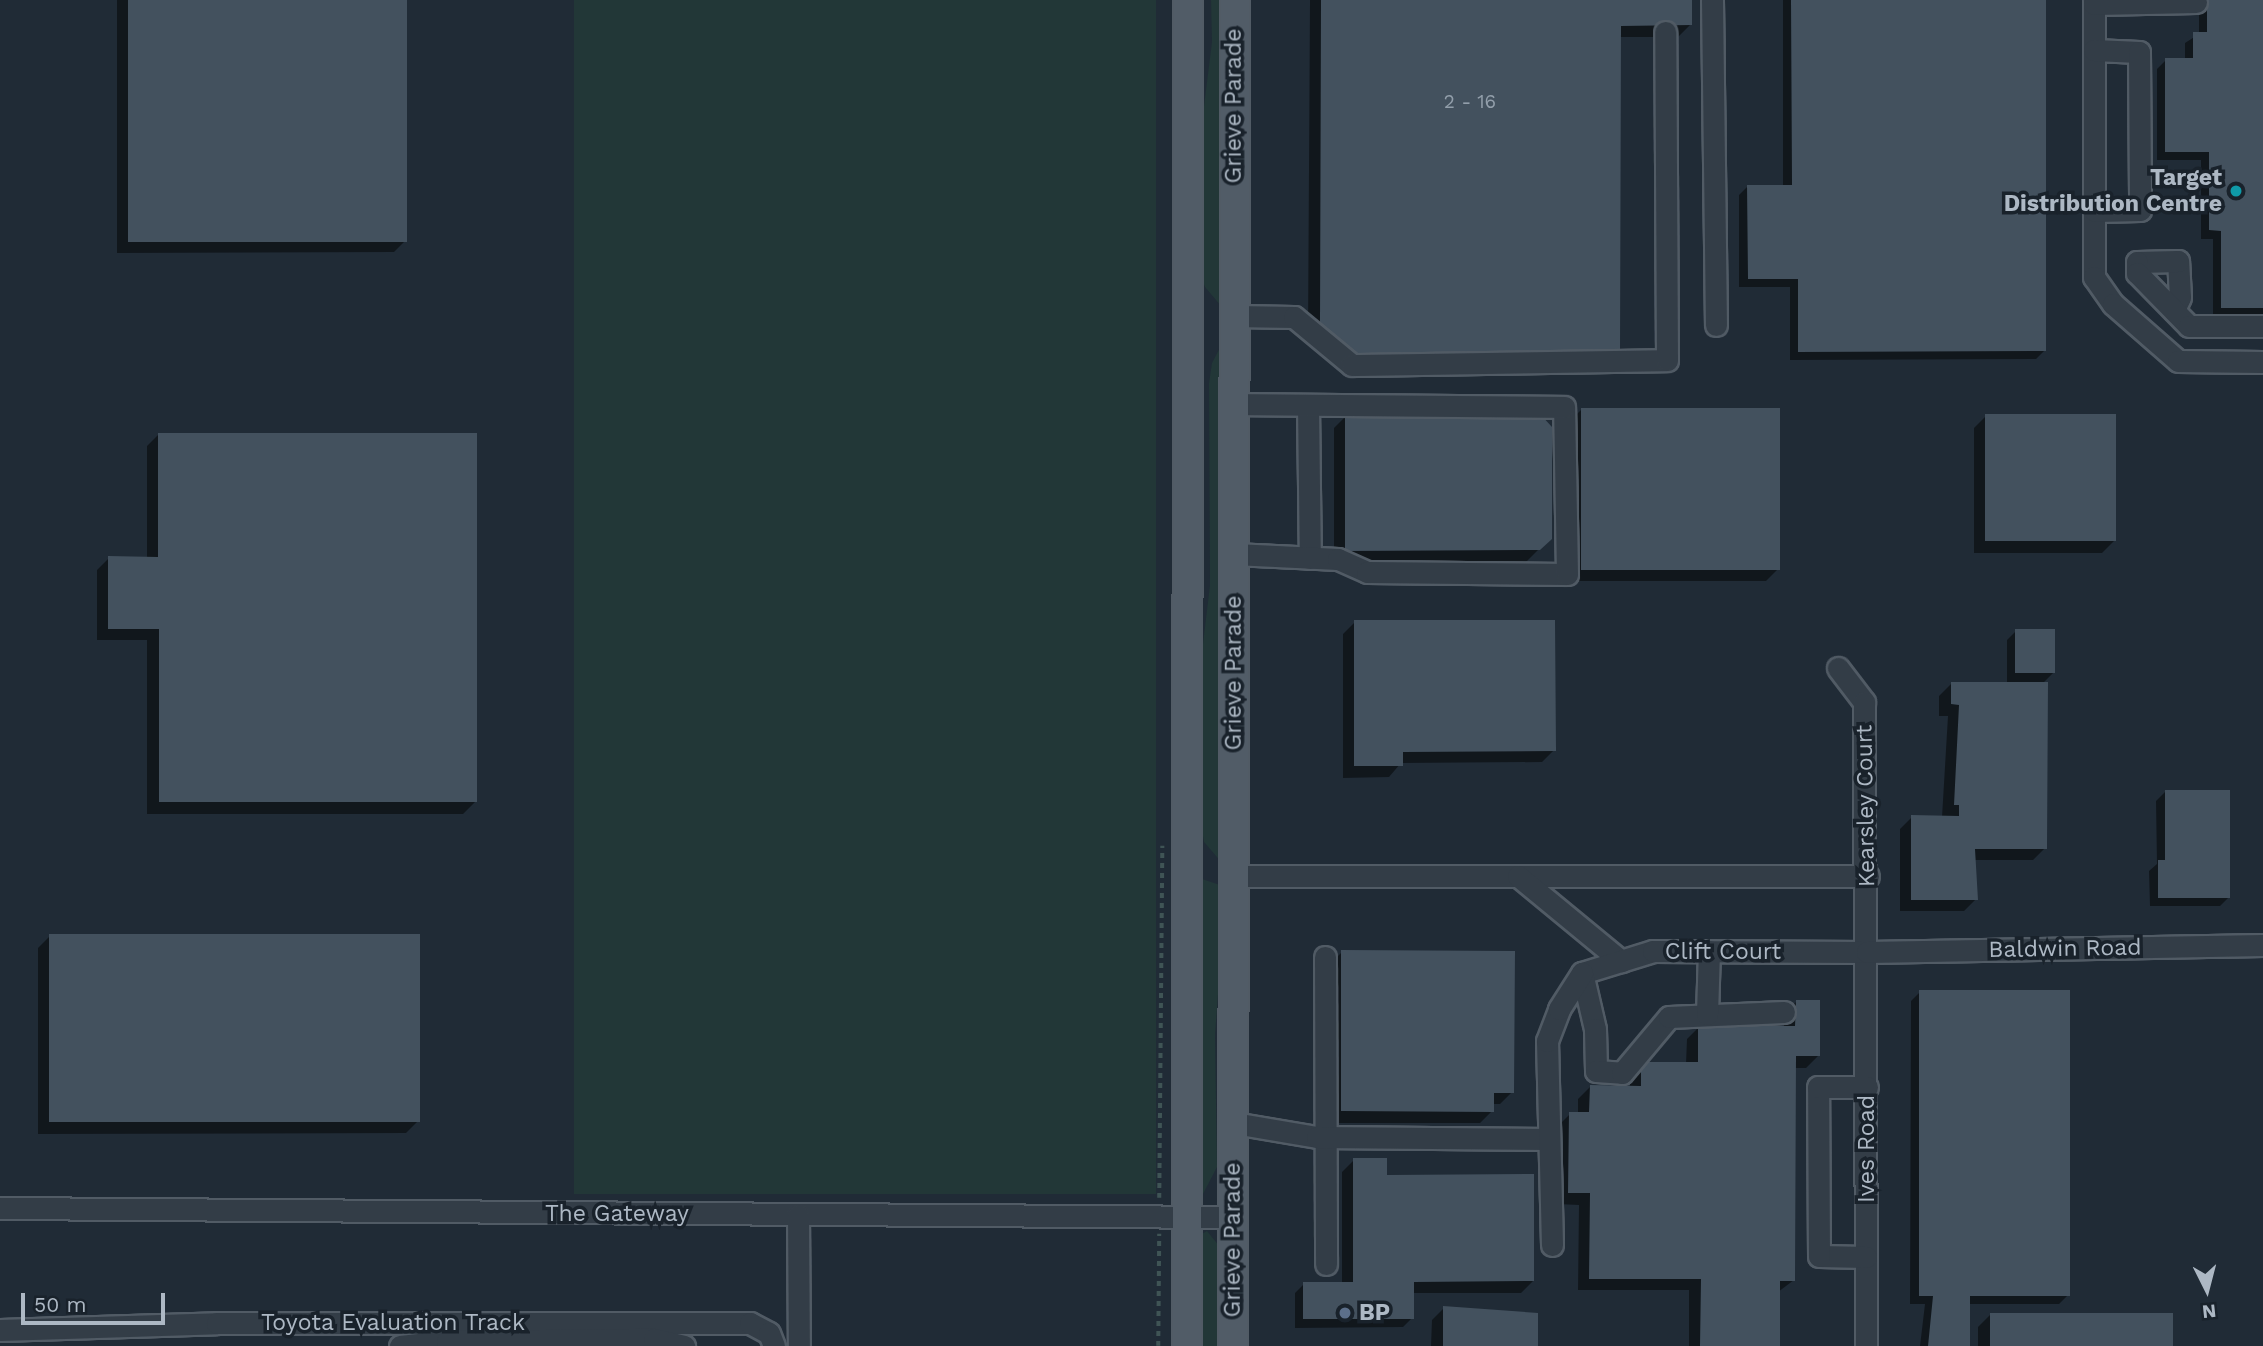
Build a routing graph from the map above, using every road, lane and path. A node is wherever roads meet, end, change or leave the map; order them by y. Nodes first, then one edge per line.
1 (1188, 0) edge
2 (1235, 0) edge
3 (1712, 0) edge
4 (2094, 2) edge
5 (2196, 2) dead end
6 (1665, 32) dead end
7 (2094, 50) junction
8 (2095, 211) junction
9 (2174, 310) dead end
10 (1234, 316) junction
11 (1716, 325) dead end
12 (2263, 326) edge
13 (2263, 362) edge
14 (1235, 404) junction
15 (1308, 405) junction
16 (1234, 554) junction
17 (1310, 558) junction
18 (1838, 668) dead end
19 (1234, 876) junction
20 (1518, 876) junction
21 (1868, 876) junction
22 (2263, 945) edge
23 (1709, 951) junction
24 (1867, 952) junction
25 (1325, 957) dead end
26 (1621, 961) junction
27 (1582, 973) junction
28 (1784, 1012) dead end
29 (1707, 1014) junction
30 (1867, 1087) junction
31 (1234, 1123) junction
32 (1326, 1137) junction
33 (1549, 1139) junction
34 (0, 1208) edge
35 (798, 1216) junction
36 (1233, 1217) junction
37 (1172, 1218) junction
38 (1552, 1245) dead end
39 (1866, 1257) junction
40 (1326, 1264) dead end
41 (0, 1330) edge
42 (400, 1346) edge
43 (684, 1346) edge
44 (774, 1346) edge
45 (799, 1346) edge
46 (1158, 1346) edge
47 (1187, 1346) edge
48 (1233, 1346) edge
49 (1866, 1346) edge

1 - 37 main road, Grieve Parade
2 - 10 main road, Grieve Parade
3 - 11 street
4 - 5 street
4 - 7 street
6 - 10 street
7 - 8 street
7 - 8 street
8 - 13 street
9 - 12 street
10 - 14 main road, Grieve Parade
14 - 15 street
14 - 16 main road, Grieve Parade
15 - 17 street
15 - 17 street
16 - 17 street
16 - 19 main road, Grieve Parade
18 - 21 street, Kearsley Court
19 - 20 street
19 - 31 main road, Grieve Parade
20 - 21 street
20 - 26 street
21 - 24 street, Kearsley Court
22 - 24 street, Baldwin Road
23 - 24 street, Clift Court
23 - 26 street, Clift Court
23 - 29 street
24 - 30 street, Ives Road
25 - 32 street
26 - 27 street, Clift Court
27 - 29 street
27 - 33 street
28 - 29 street
30 - 39 street, Ives Road
30 - 39 street
31 - 32 street
31 - 36 main road, Grieve Parade
32 - 33 street
32 - 40 street
33 - 38 street
34 - 35 street, The Gateway
35 - 37 street, The Gateway
35 - 45 street
36 - 37 street, The Gateway
36 - 48 main road, Grieve Parade
37 - 46 path
37 - 47 main road, Grieve Parade
39 - 49 street, Ives Road
41 - 44 street, Toyota Evaluation Track
42 - 43 street, Toyota Evaluation Track

